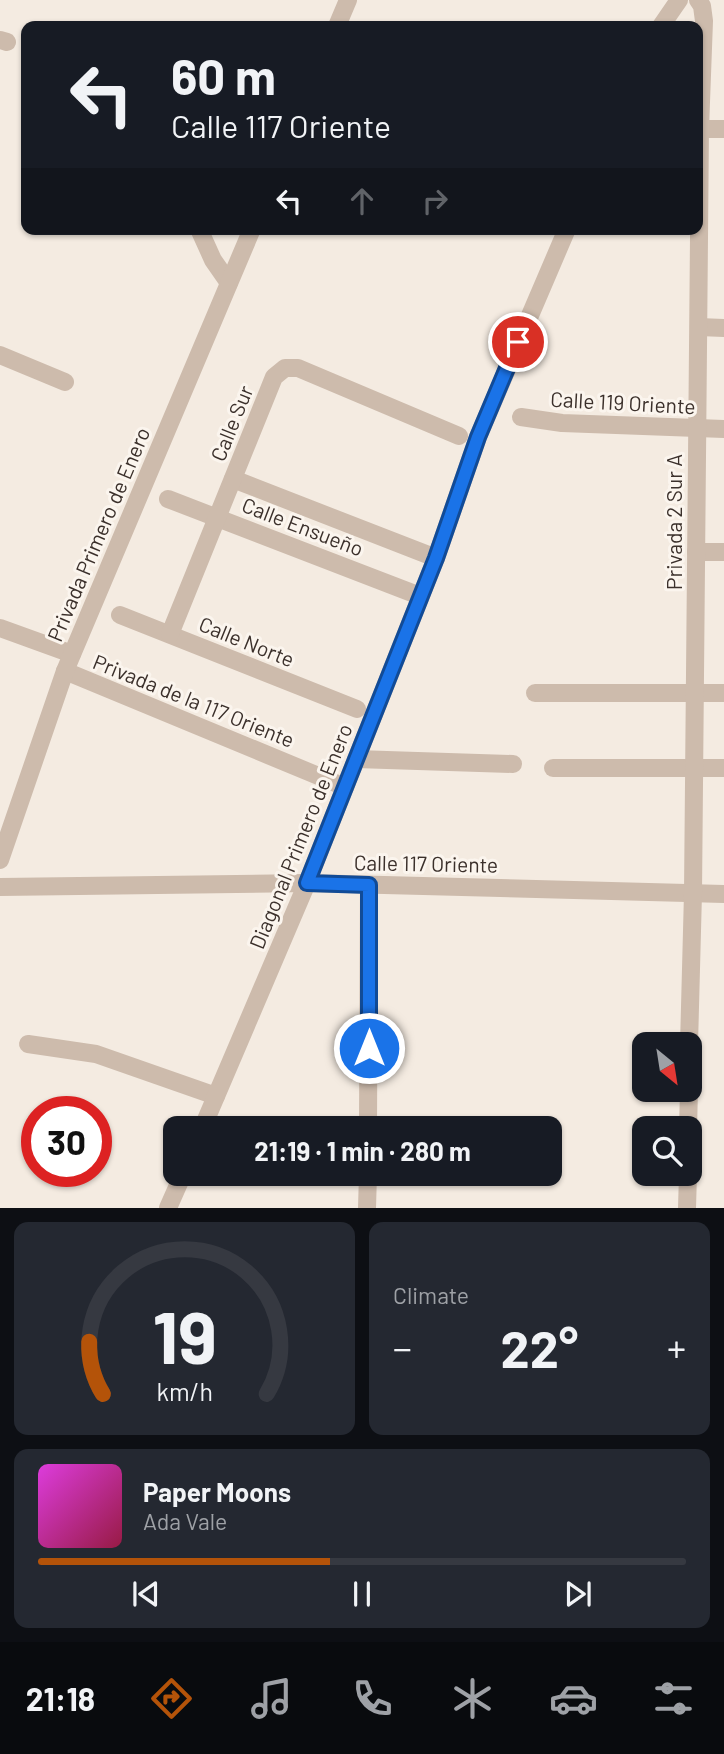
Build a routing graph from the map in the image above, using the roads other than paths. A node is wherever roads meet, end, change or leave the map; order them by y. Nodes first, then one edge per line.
1 (348, 0) edge
2 (679, 0) edge
3 (698, 0) edge
4 (339, 21) edge
5 (664, 21) edge
6 (703, 48) edge
7 (703, 129) edge
8 (724, 129) edge
9 (202, 235) edge
10 (249, 235) edge
11 (564, 235) edge
12 (699, 235) edge
13 (229, 283) junction
14 (699, 327) junction
15 (724, 328) edge
16 (0, 355) edge
17 (65, 382) dead end
18 (521, 417) dead end
19 (696, 429) junction
20 (724, 429) edge
21 (459, 436) dead end
22 (233, 479) junction
23 (168, 499) dead end
24 (218, 518) junction
25 (696, 552) junction
26 (724, 552) edge
27 (436, 558) junction
28 (421, 596) junction
29 (120, 615) dead end
30 (0, 628) edge
31 (170, 635) junction
32 (72, 654) junction
33 (65, 671) junction
34 (535, 693) dead end
35 (694, 693) junction
36 (724, 693) edge
37 (357, 709) dead end
38 (356, 759) junction
39 (513, 764) dead end
40 (693, 767) junction
41 (553, 768) dead end
42 (724, 768) edge
43 (345, 787) junction
44 (0, 860) edge
45 (307, 883) junction
46 (369, 885) junction
47 (0, 887) edge
48 (693, 893) junction
49 (724, 894) edge
50 (690, 1032) edge
51 (28, 1044) dead end
52 (216, 1096) junction
53 (208, 1116) edge
54 (368, 1116) edge
55 (178, 1186) edge
56 (368, 1186) edge
57 (688, 1186) edge
58 (168, 1208) edge
59 (367, 1208) edge
60 (687, 1208) edge

1 - 4 street
2 - 5 street
3 - 6 street, Privada 2 Sur A
7 - 8 street
9 - 13 street
10 - 13 street, Privada Primero de Enero
11 - 27 street, Diagonal Primero de Enero
12 - 14 street, Privada 2 Sur A
13 - 32 street, Privada Primero de Enero
14 - 15 street
14 - 19 street, Privada 2 Sur A
16 - 17 street
18 - 19 street, Calle 119 Oriente
19 - 20 street, Calle 119 Oriente
19 - 25 street, Privada 2 Sur A
21 - 22 street, Calle Sur
22 - 24 street, Calle Sur
22 - 27 street, Calle Ensueño
23 - 24 street, Calle Ensueño
24 - 28 street, Calle Ensueño
24 - 31 street, Calle Sur
25 - 26 street
25 - 35 street, Privada 2 Sur A
27 - 28 street, Diagonal Primero de Enero
28 - 38 street, Diagonal Primero de Enero
29 - 31 street, Calle Norte
30 - 32 street
31 - 37 street, Calle Norte
32 - 33 street, Privada Primero de Enero
33 - 43 street, Privada de la 117 Oriente
33 - 44 street, Privada Primero de Enero
34 - 35 street
35 - 36 street
35 - 40 street, Privada 2 Sur A
38 - 39 street
38 - 43 street, Diagonal Primero de Enero
40 - 41 street
40 - 42 street
40 - 48 street, Privada 2 Sur A
43 - 45 street, Diagonal Primero de Enero
45 - 46 street, Calle 117 Oriente
45 - 47 street, Calle 117 Oriente
45 - 52 street, Diagonal Primero de Enero
46 - 48 street, Calle 117 Oriente
46 - 54 street
48 - 49 street, Calle 117 Oriente
48 - 50 street, Privada 2 Sur A
51 - 52 street
52 - 53 street, Diagonal Primero de Enero
55 - 58 street
56 - 59 street
57 - 60 street

